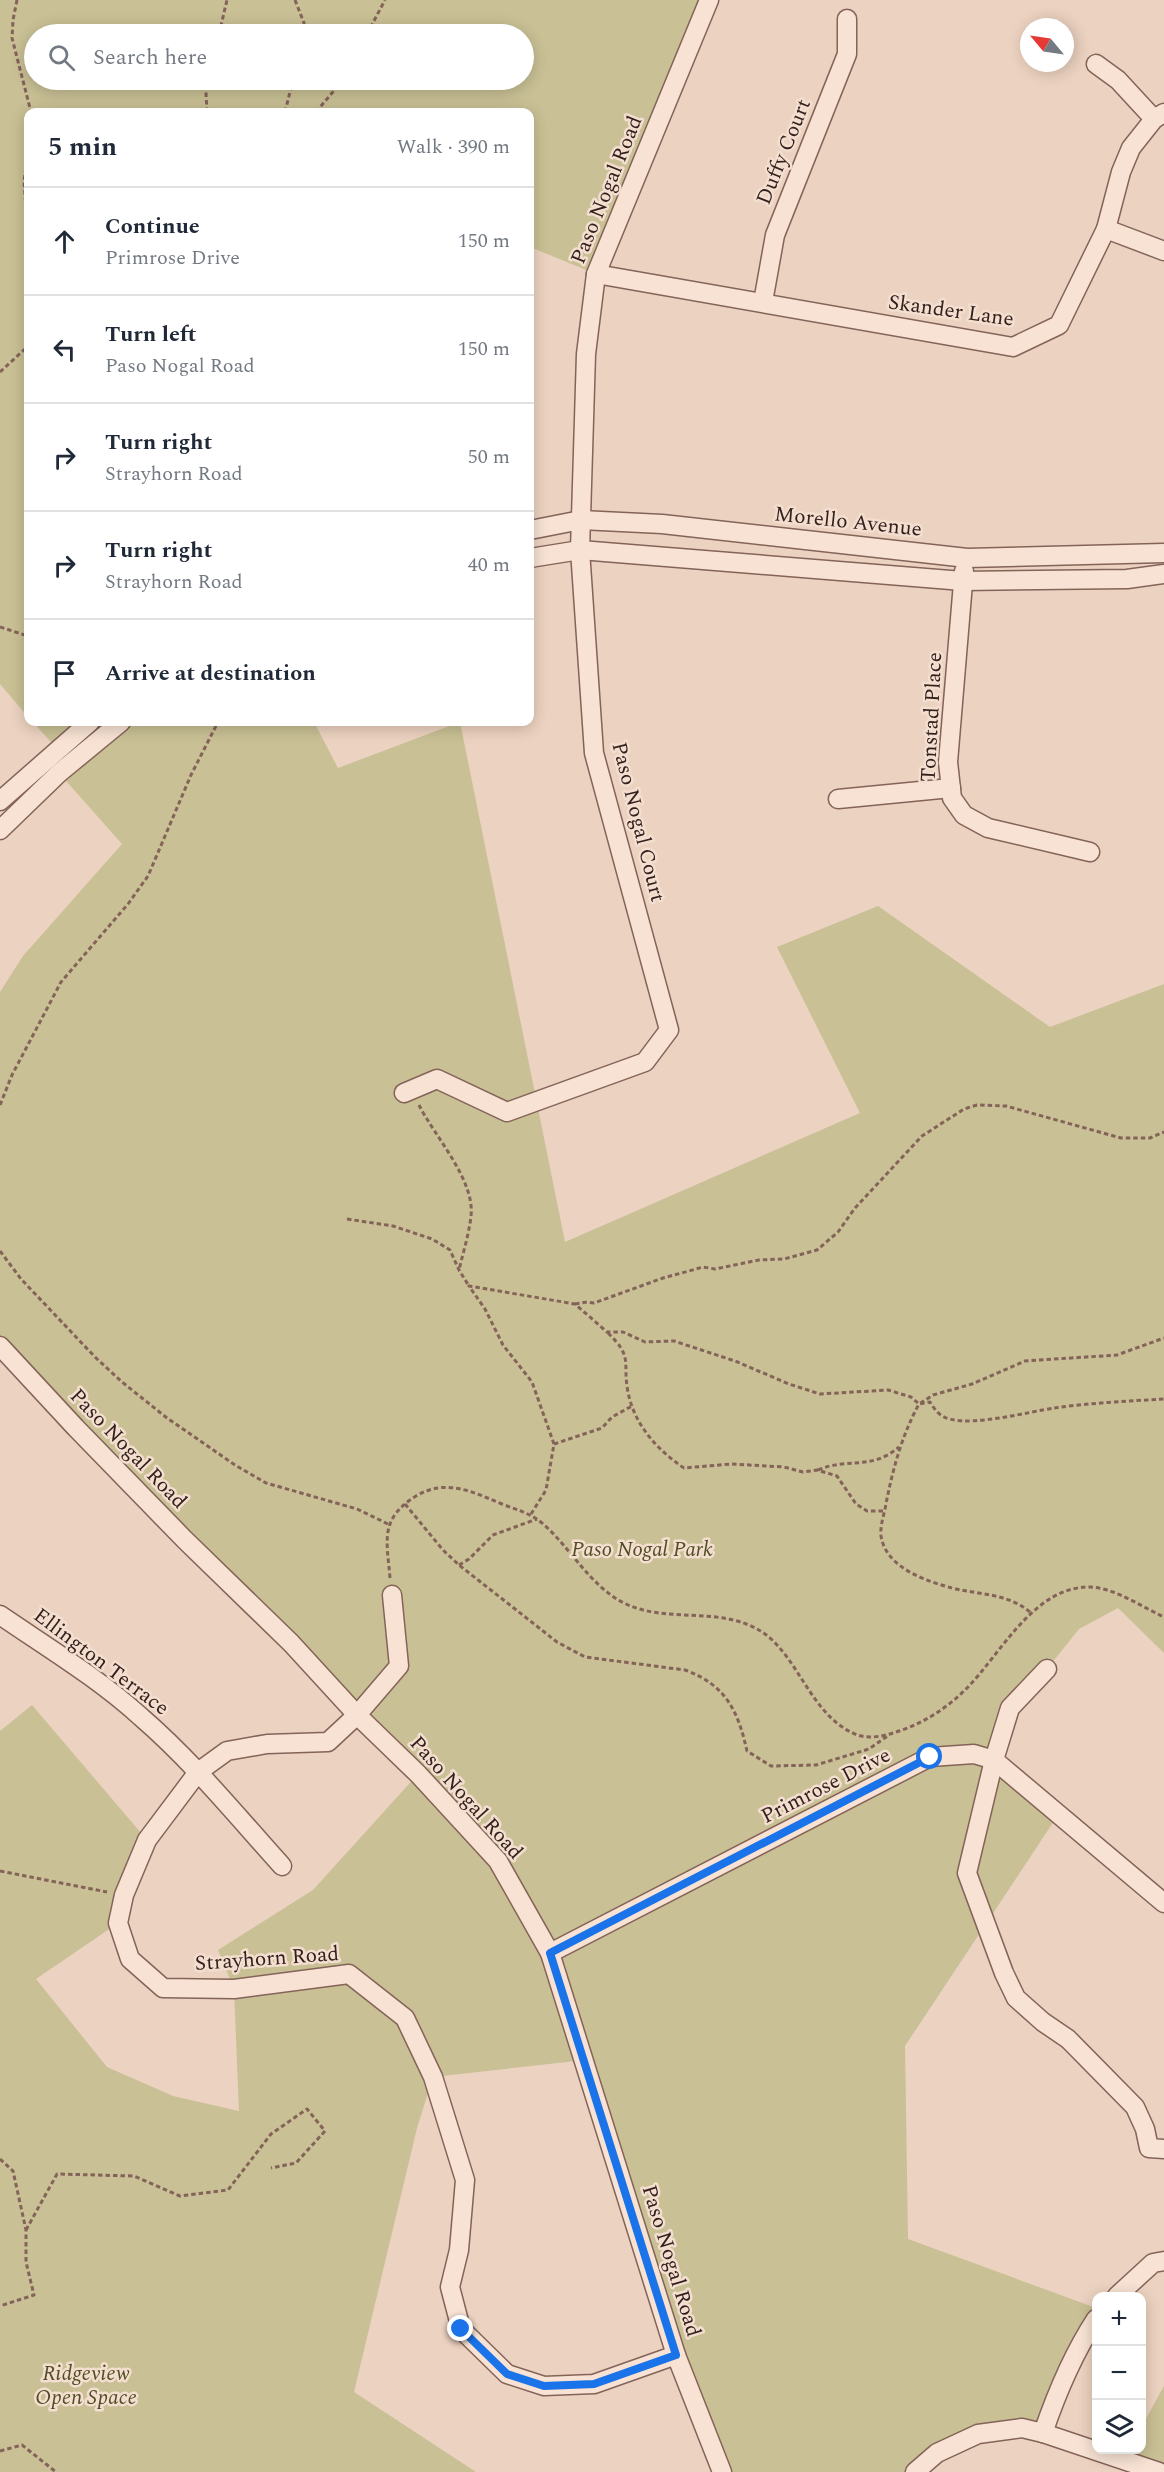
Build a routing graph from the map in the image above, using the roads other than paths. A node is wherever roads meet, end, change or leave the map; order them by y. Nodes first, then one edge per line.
1 (709, 0) edge
2 (847, 19) dead end
3 (1096, 63) dead end
4 (1159, 116) edge
5 (1106, 229) junction
6 (1164, 251) edge
7 (596, 274) junction
8 (763, 302) junction
9 (581, 520) junction
10 (534, 529) edge
11 (580, 550) junction
12 (1164, 553) edge
13 (534, 557) edge
14 (966, 558) junction
15 (1164, 574) edge
16 (963, 581) junction
17 (85, 726) edge
18 (116, 726) edge
19 (951, 788) junction
20 (838, 799) dead end
21 (0, 801) edge
22 (0, 830) edge
23 (1090, 852) dead end
24 (408, 1092) road end
25 (0, 1346) edge
26 (392, 1595) road end
27 (0, 1615) edge
28 (1047, 1669) dead end
29 (357, 1715) junction
30 (994, 1760) junction
31 (198, 1772) junction
32 (282, 1866) dead end
33 (1164, 1903) edge
34 (550, 1953) junction
35 (1164, 2149) edge
36 (1164, 2261) edge
37 (1122, 2292) edge
38 (1092, 2326) edge
39 (676, 2355) junction
40 (1043, 2433) junction
41 (722, 2472) edge
42 (915, 2472) edge
43 (1160, 2472) edge

1 - 7 street, Paso Nogal Road
2 - 8 street, Duffy Court
3 - 4 street
4 - 5 street, Skander Lane
5 - 6 street
5 - 8 street, Skander Lane
7 - 8 street, Skander Lane
7 - 9 street, Paso Nogal Road
9 - 10 street, Morello Avenue
9 - 11 street, Paso Nogal Road
9 - 14 street, Morello Avenue
11 - 13 street
11 - 16 street
11 - 24 street, Paso Nogal Court
12 - 14 street, Morello Avenue
14 - 16 street, Tonstad Place
15 - 16 street
16 - 19 street, Tonstad Place
17 - 21 street
18 - 22 street
19 - 20 street
19 - 23 street, Tonstad Place
25 - 29 street, Paso Nogal Road
26 - 29 street, Strayhorn Road
27 - 31 street, Ellington Terrace
28 - 30 street
29 - 31 street, Strayhorn Road
29 - 34 street, Paso Nogal Road
30 - 33 street, Primrose Drive
30 - 34 street, Primrose Drive
30 - 35 street
31 - 32 street, Ellington Terrace
31 - 39 street, Strayhorn Road
34 - 39 street, Paso Nogal Road
36 - 37 street
38 - 40 street
39 - 41 street, Paso Nogal Road
40 - 42 street
40 - 43 street

